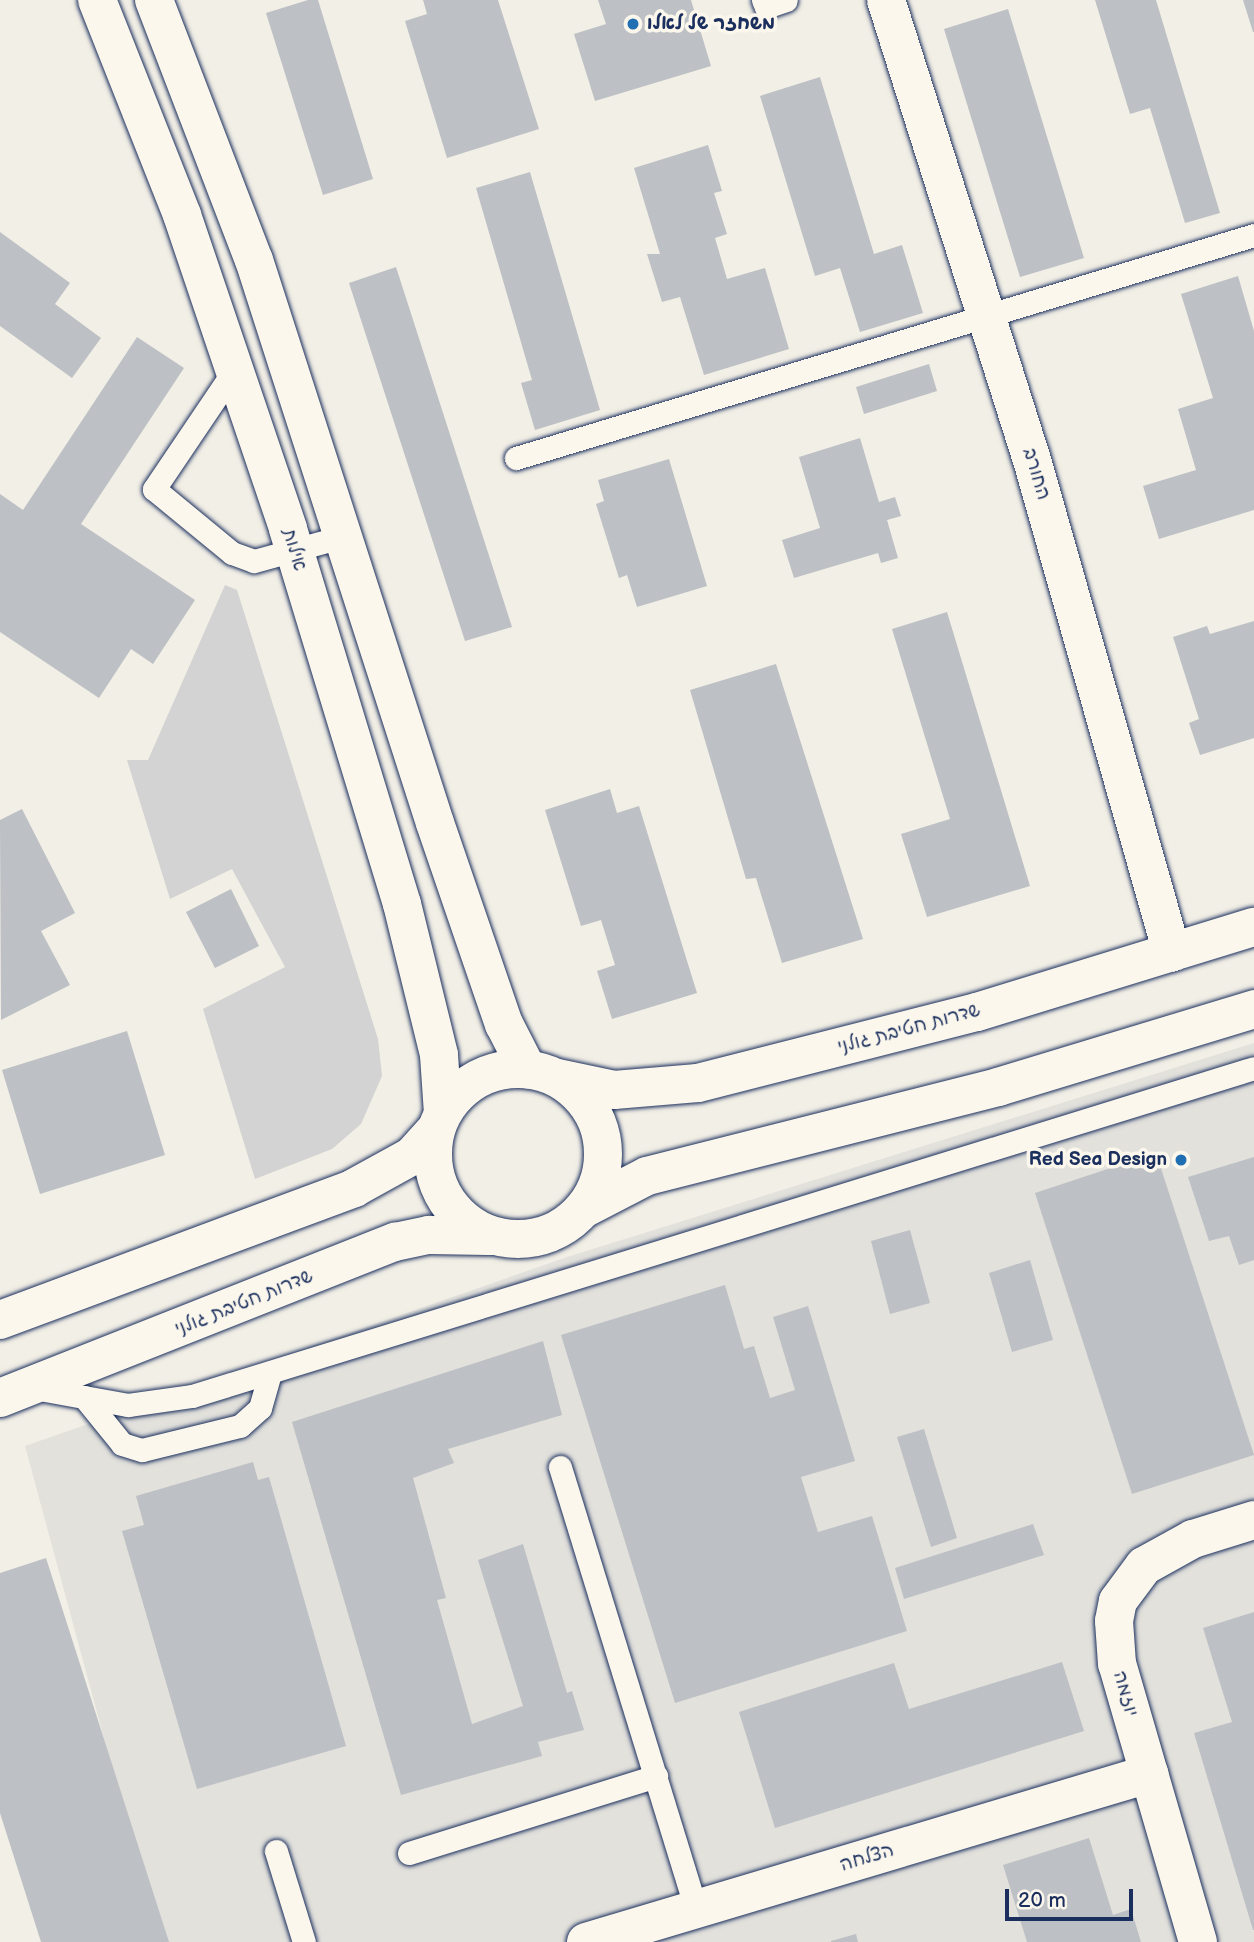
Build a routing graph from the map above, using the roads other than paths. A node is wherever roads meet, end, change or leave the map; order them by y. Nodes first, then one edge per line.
1 (97, 0) edge
2 (154, 0) edge
3 (763, 0) edge
4 (786, 0) edge
5 (886, 0) edge
6 (1254, 234) edge
7 (987, 316) junction
8 (235, 369) junction
9 (516, 458) dead end
10 (345, 536) junction
11 (294, 548) junction
12 (1254, 927) edge
13 (1172, 953) junction
14 (1254, 1009) edge
15 (1254, 1068) edge
16 (543, 1073) junction
17 (439, 1121) junction
18 (585, 1208) junction
19 (493, 1236) junction
20 (0, 1320) edge
21 (270, 1372) junction
22 (16, 1393) edge
23 (84, 1397) junction
24 (560, 1467) dead end
25 (1254, 1520) edge
26 (1149, 1774) junction
27 (656, 1776) junction
28 (276, 1851) dead end
29 (409, 1853) dead end
30 (696, 1909) junction
31 (304, 1942) edge
32 (586, 1942) edge
33 (1198, 1942) edge

1 - 8 street, אילות
2 - 10 street
3 - 4 lane
5 - 7 street, החורב
6 - 7 lane
7 - 9 lane
7 - 13 street, החורב
8 - 11 street, אילות
8 - 11 lane
10 - 11 lane
10 - 16 street
11 - 17 street, אילות
12 - 13 street, שדרות חטיבת גולני
13 - 16 street, שדרות חטיבת גולני
14 - 18 street
15 - 21 lane
16 - 17 street
16 - 18 street
17 - 19 street
17 - 20 street
18 - 19 street
19 - 22 street, שדרות חטיבת גולני
21 - 23 lane
21 - 23 lane
22 - 23 lane
24 - 27 lane
25 - 26 street, יוזמה
26 - 30 street, הצלחה
26 - 33 street, יוזמה
27 - 29 lane
27 - 30 lane
28 - 31 lane
30 - 32 street, הצלחה

